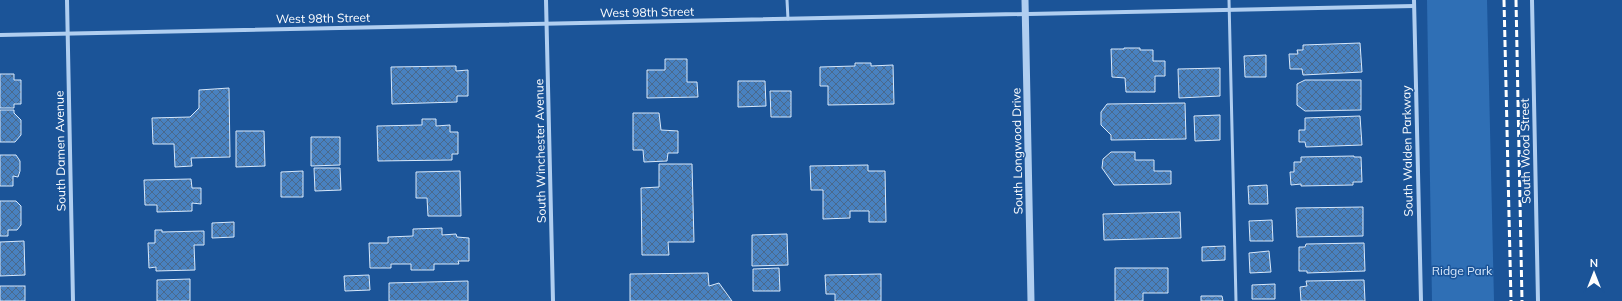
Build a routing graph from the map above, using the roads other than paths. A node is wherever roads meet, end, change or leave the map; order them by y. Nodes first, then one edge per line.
1 (67, 0) edge
2 (546, 0) edge
3 (787, 0) edge
4 (1025, 0) edge
5 (1229, 0) edge
6 (1414, 0) edge
7 (1532, 0) edge
8 (1414, 6) junction
9 (1230, 10) junction
10 (1025, 14) junction
11 (788, 19) junction
12 (546, 24) junction
13 (68, 33) junction
14 (0, 35) edge
15 (73, 301) edge
16 (553, 301) edge
17 (1031, 301) edge
18 (1236, 301) edge
19 (1421, 301) edge
20 (1538, 301) edge

1 - 13 street, South Damen Avenue
2 - 12 street, South Winchester Avenue
3 - 11 lane
4 - 10 street, South Longwood Drive
5 - 9 lane
6 - 8 street, South Walden Parkway
7 - 20 street, South Wood Street
8 - 9 street, West 98th Street
8 - 19 street, South Walden Parkway
9 - 10 street, West 98th Street
9 - 18 lane
10 - 11 street, West 98th Street
10 - 17 street, South Longwood Drive
11 - 12 street, West 98th Street
12 - 13 street, West 98th Street
12 - 16 street, South Winchester Avenue
13 - 14 street, West 98th Street
13 - 15 street, South Damen Avenue

